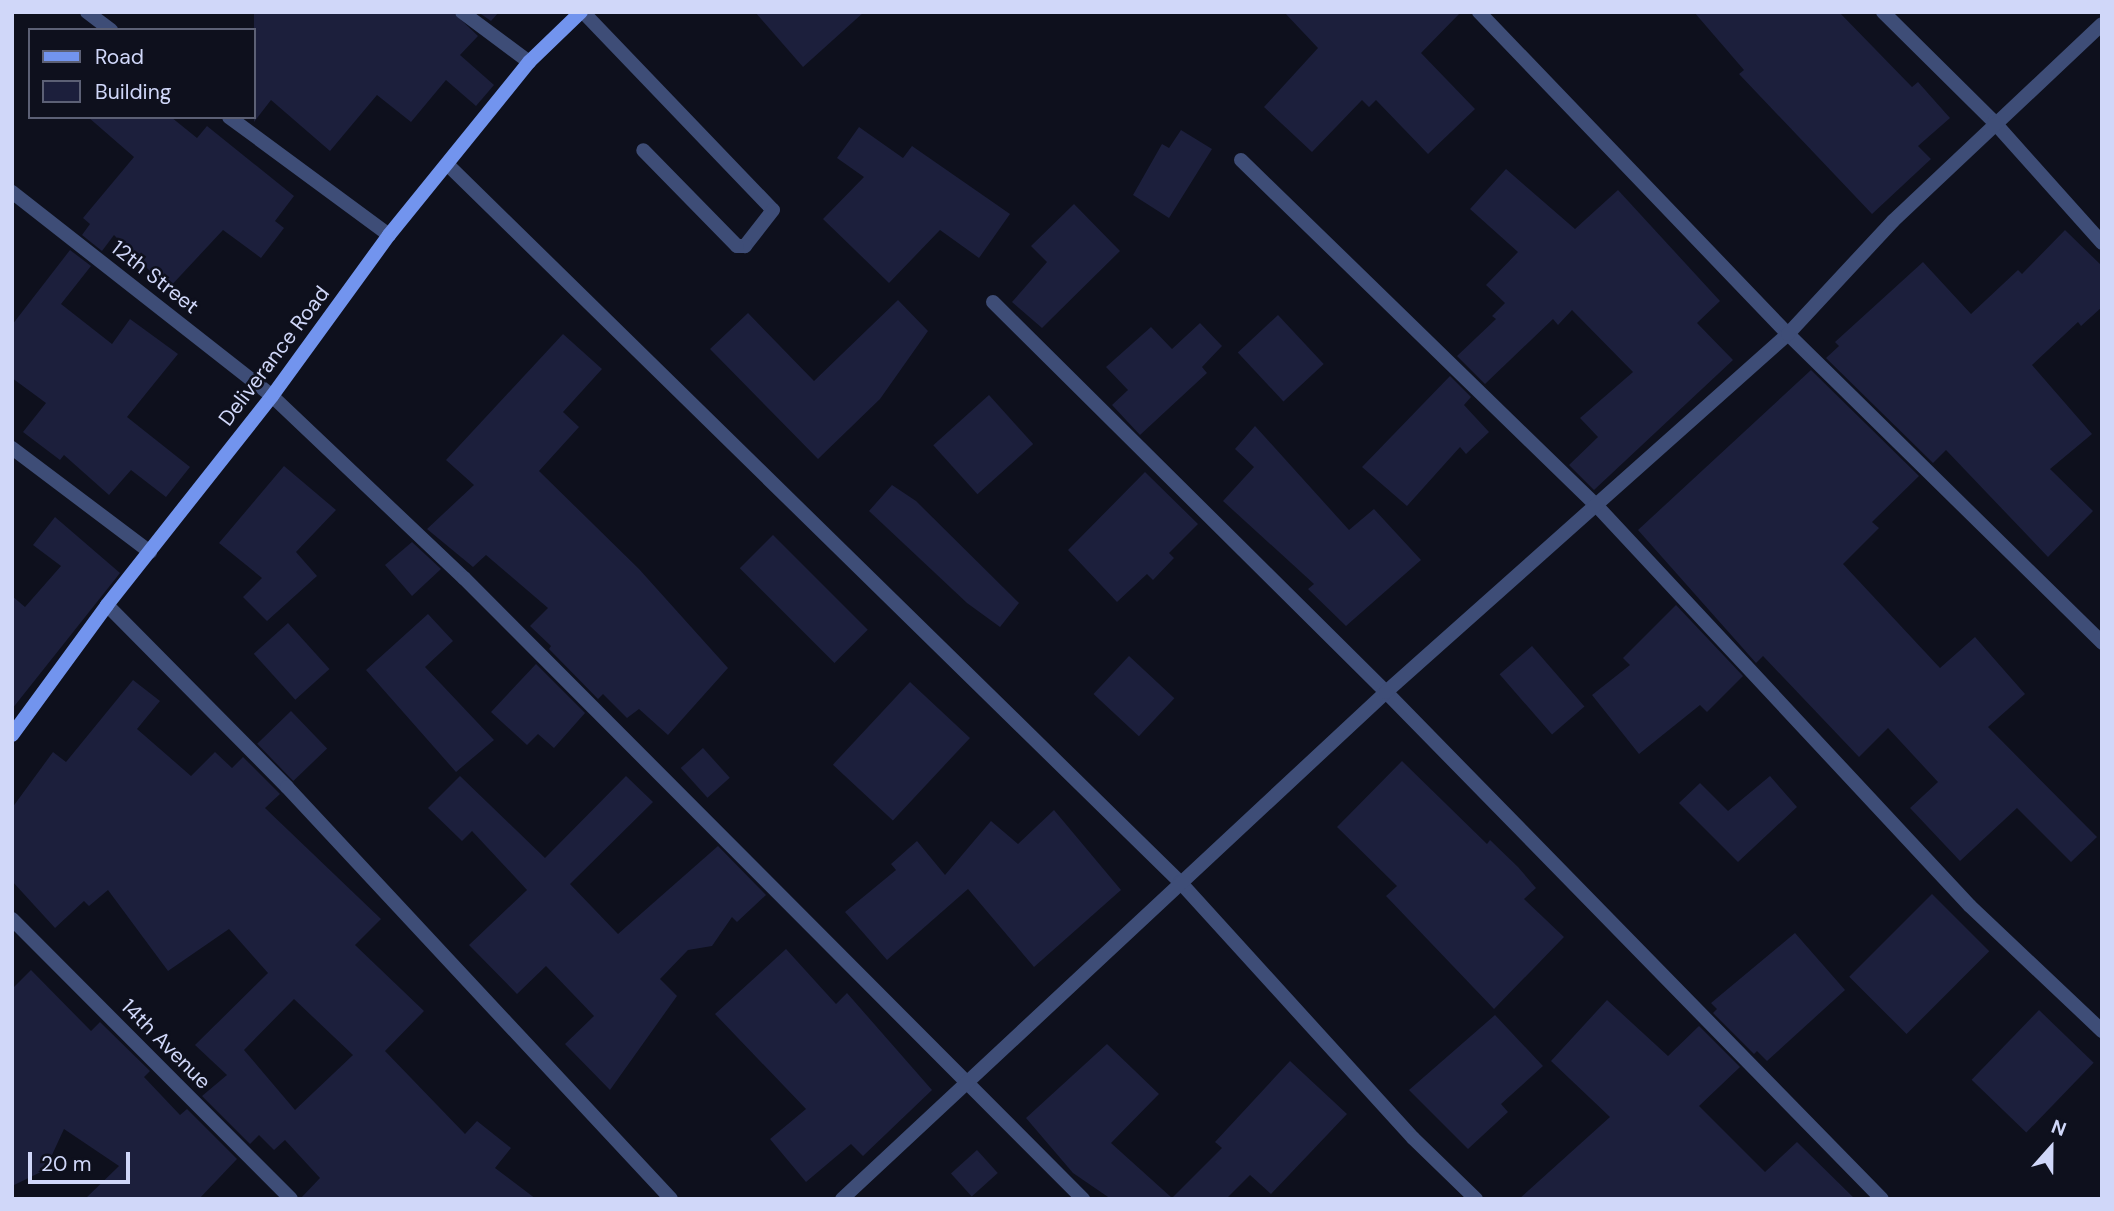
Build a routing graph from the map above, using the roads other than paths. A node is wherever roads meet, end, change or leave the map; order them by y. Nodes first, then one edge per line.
1 (87, 12) edge
2 (462, 12) edge
3 (582, 12) edge
4 (1479, 12) edge
5 (1883, 12) edge
6 (2102, 24) edge
7 (108, 28) edge
8 (529, 62) junction
9 (232, 119) edge
10 (1994, 122) junction
11 (643, 150) dead end
12 (1241, 160) dead end
13 (448, 165) junction
14 (12, 192) edge
15 (389, 235) junction
16 (2102, 243) edge
17 (993, 302) dead end
18 (1788, 334) junction
19 (272, 396) junction
20 (12, 447) edge
21 (1596, 505) junction
22 (150, 552) junction
23 (107, 605) junction
24 (2102, 643) edge
25 (1386, 691) junction
26 (14, 729) edge
27 (1180, 881) junction
28 (12, 919) edge
29 (2102, 1031) edge
30 (965, 1080) junction
31 (291, 1199) edge
32 (671, 1199) edge
33 (842, 1199) edge
34 (1083, 1199) edge
35 (1476, 1199) edge
36 (1882, 1199) edge

1 - 7 street
2 - 8 street
3 - 8 street, Deliverance Road
3 - 11 street
4 - 18 street
5 - 10 street
6 - 10 street
8 - 13 street, Deliverance Road
9 - 15 street
10 - 16 street
10 - 18 street
12 - 21 street
13 - 15 street, Deliverance Road
13 - 27 street
14 - 19 street, 12th Street
15 - 19 street, Deliverance Road
17 - 25 street
18 - 21 street
18 - 24 street
19 - 22 street, Deliverance Road
19 - 30 street, 12th Street
20 - 22 street
21 - 25 street
21 - 29 street
22 - 23 street, Deliverance Road
23 - 26 street, Deliverance Road
23 - 32 street
25 - 27 street
25 - 36 street
27 - 30 street
27 - 35 street
28 - 31 street, 14th Avenue
30 - 33 street
30 - 34 street, 12th Street

